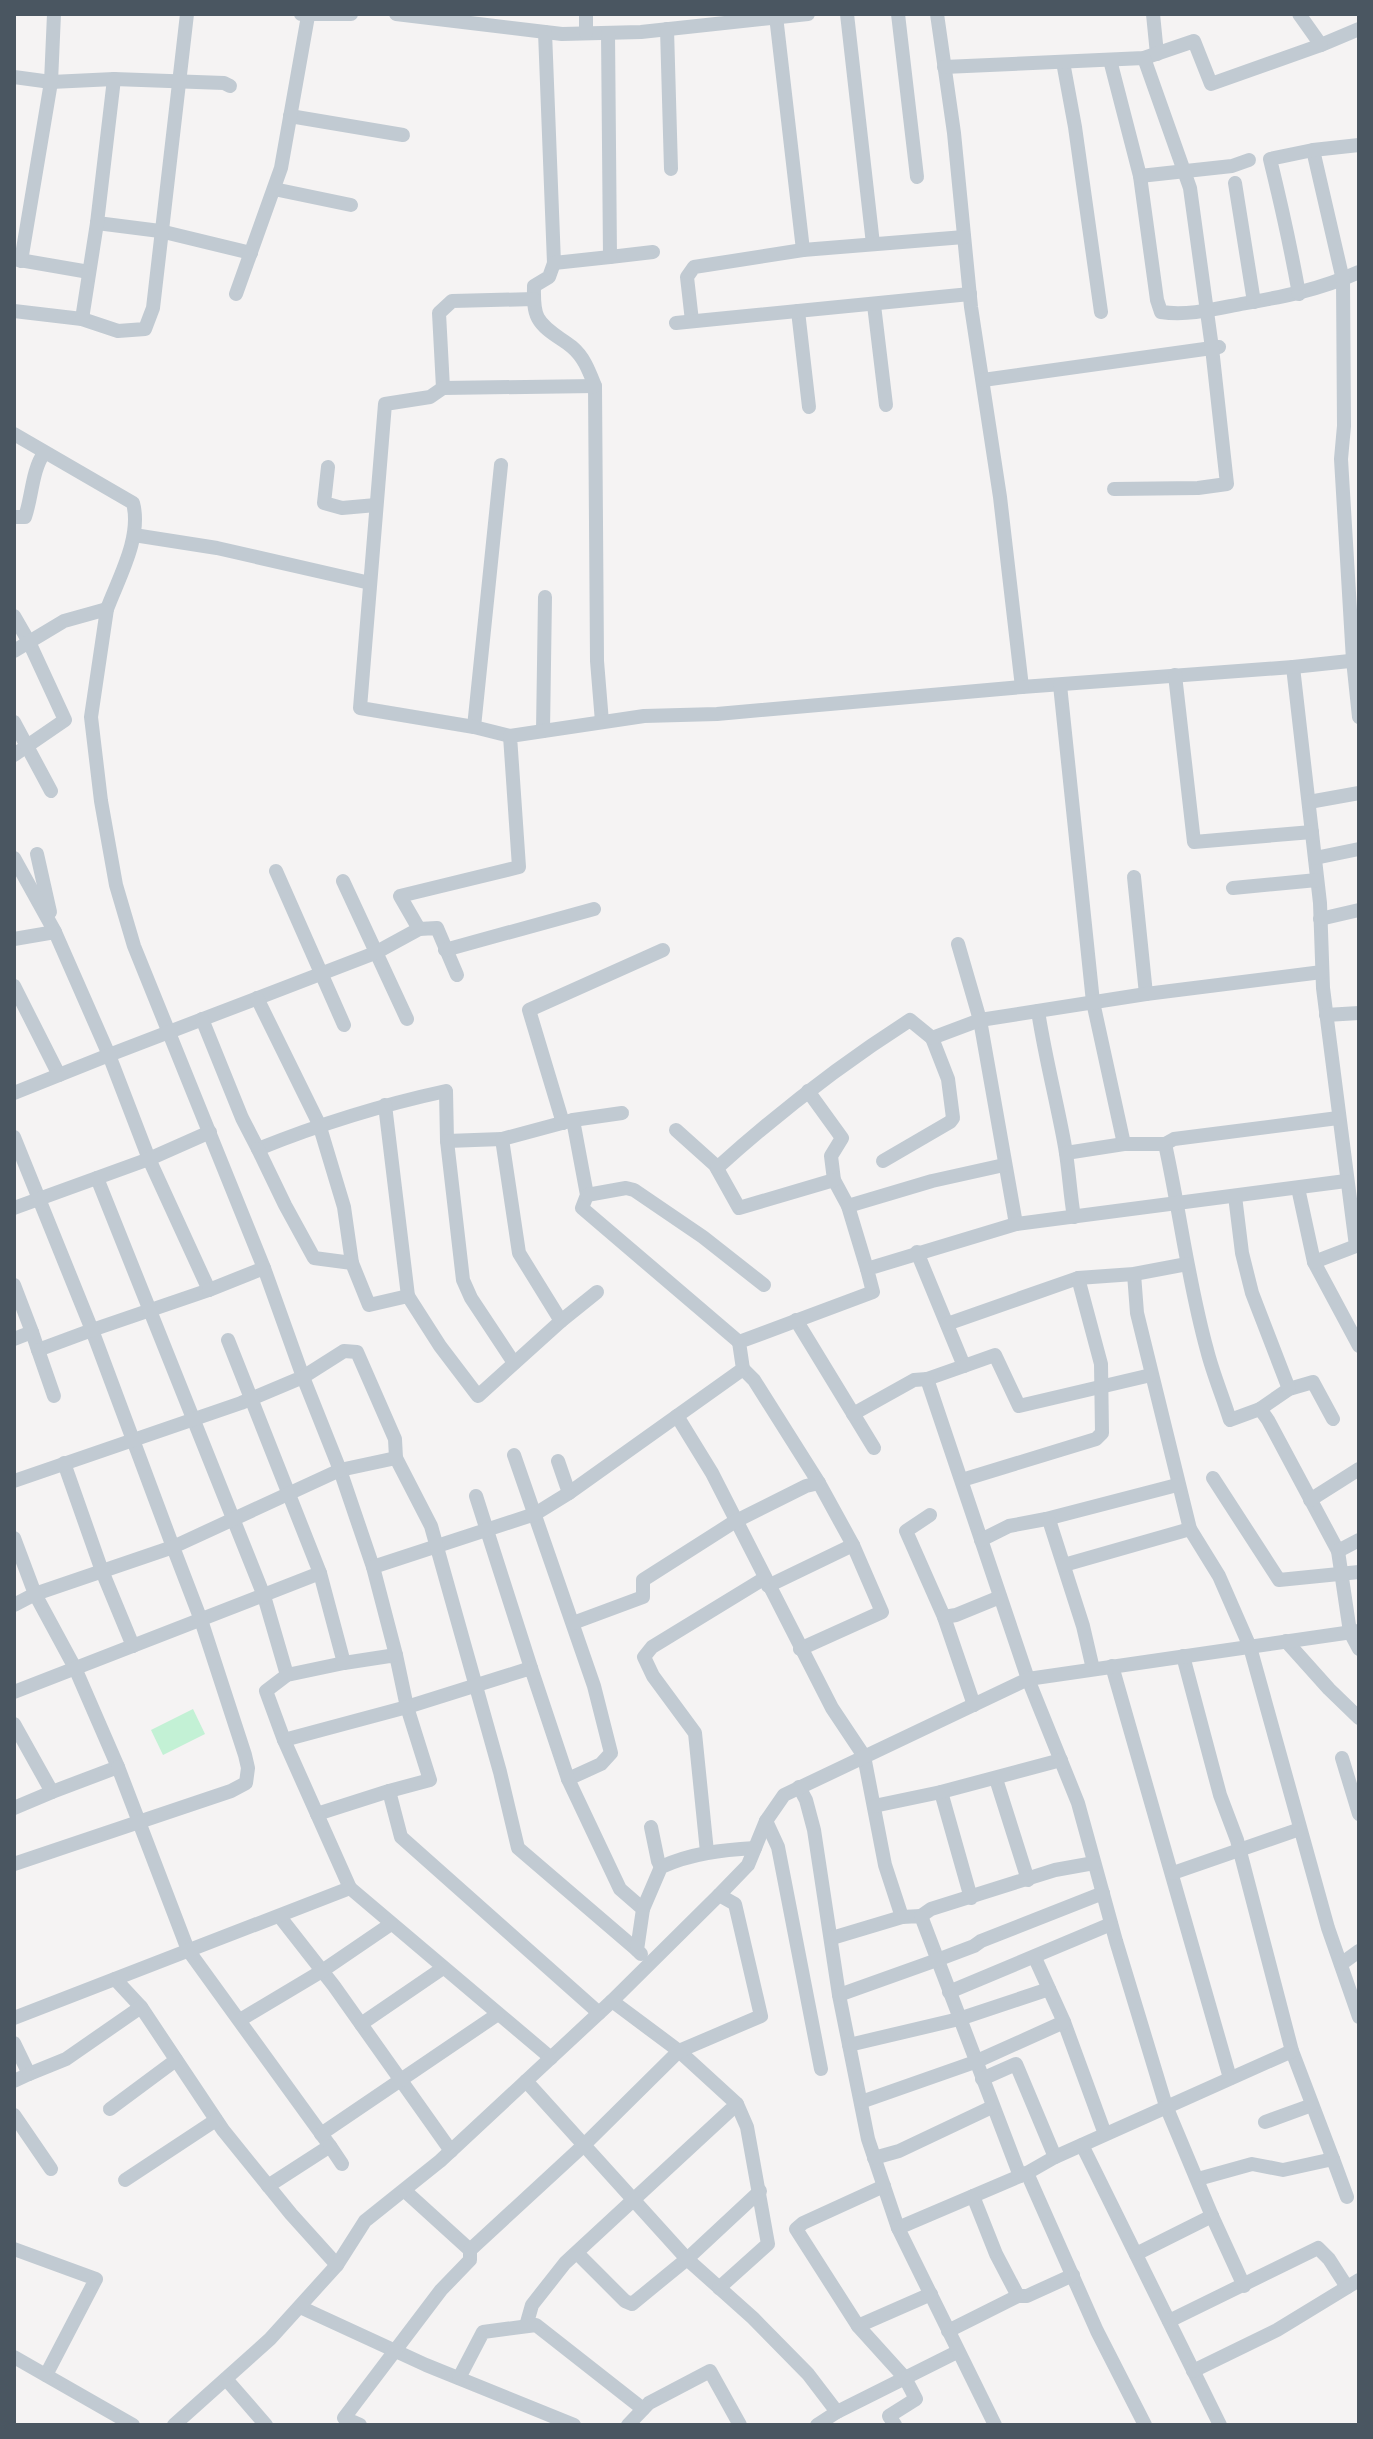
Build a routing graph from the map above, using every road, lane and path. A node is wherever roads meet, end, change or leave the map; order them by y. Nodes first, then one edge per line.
1 (54, 14) edge
2 (187, 14) edge
3 (351, 14) edge
4 (403, 14) edge
5 (586, 14) edge
6 (808, 14) edge
7 (847, 14) edge
8 (898, 14) edge
9 (937, 14) edge
10 (1153, 14) edge
11 (1299, 14) edge
12 (305, 15) edge
13 (776, 16) junction
14 (521, 22) edge
15 (667, 29) junction
16 (1359, 29) edge
17 (545, 32) junction
18 (586, 33) junction
19 (608, 33) junction
20 (1321, 45) junction
21 (1150, 56) junction
22 (1110, 60) junction
23 (1063, 62) junction
24 (944, 67) junction
25 (14, 77) edge
26 (114, 79) junction
27 (179, 81) junction
28 (51, 82) junction
29 (230, 86) dead end
30 (290, 116) junction
31 (403, 135) dead end
32 (1359, 145) edge
33 (1313, 150) junction
34 (1249, 160) dead end
35 (671, 169) dead end
36 (1184, 171) junction
37 (1140, 176) junction
38 (917, 177) dead end
39 (1235, 183) dead end
40 (274, 189) junction
41 (351, 205) dead end
42 (97, 223) junction
43 (160, 231) junction
44 (964, 237) junction
45 (873, 244) junction
46 (803, 250) junction
47 (653, 252) dead end
48 (251, 253) junction
49 (610, 257) junction
50 (17, 260) edge
51 (554, 263) junction
52 (89, 272) junction
53 (1359, 272) edge
54 (1343, 280) junction
55 (236, 294) dead end
56 (970, 294) junction
57 (1299, 294) junction
58 (534, 299) junction
59 (1254, 302) junction
60 (874, 305) junction
61 (14, 311) edge
62 (798, 311) junction
63 (1207, 311) junction
64 (1101, 312) dead end
65 (82, 319) junction
66 (692, 321) junction
67 (676, 323) dead end
68 (1215, 347) junction
69 (983, 380) junction
70 (595, 386) junction
71 (443, 388) junction
72 (886, 405) dead end
73 (809, 407) dead end
74 (1352, 426) edge
75 (14, 434) edge
76 (44, 453) junction
77 (501, 465) dead end
78 (328, 467) dead end
79 (1114, 489) dead end
80 (376, 505) junction
81 (14, 517) edge
82 (134, 535) junction
83 (370, 583) junction
84 (545, 597) dead end
85 (107, 609) junction
86 (14, 616) edge
87 (29, 642) junction
88 (14, 651) edge
89 (1356, 660) edge
90 (1293, 667) junction
91 (1175, 675) junction
92 (1060, 685) junction
93 (1022, 687) junction
94 (1359, 717) edge
95 (14, 722) edge
96 (602, 722) junction
97 (474, 727) junction
98 (543, 731) junction
99 (510, 736) junction
100 (28, 748) junction
101 (14, 755) edge
102 (51, 791) dead end
103 (1359, 793) edge
104 (1309, 802) junction
105 (1312, 832) junction
106 (1359, 849) edge
107 (37, 854) dead end
108 (14, 858) edge
109 (1315, 858) junction
110 (276, 871) dead end
111 (1134, 877) dead end
112 (1317, 880) junction
113 (343, 881) dead end
114 (1233, 888) dead end
115 (594, 909) dead end
116 (1359, 910) edge
117 (1320, 919) junction
118 (419, 929) junction
119 (55, 932) junction
120 (14, 939) edge
121 (958, 944) dead end
122 (445, 950) junction
123 (663, 950) dead end
124 (375, 953) junction
125 (1322, 972) junction
126 (322, 973) junction
127 (457, 975) dead end
128 (14, 986) edge
129 (1146, 994) junction
130 (257, 998) junction
131 (1093, 1002) junction
132 (1038, 1011) junction
133 (1359, 1013) edge
134 (1326, 1015) junction
135 (202, 1019) junction
136 (407, 1019) dead end
137 (980, 1020) junction
138 (344, 1025) dead end
139 (170, 1031) junction
140 (932, 1038) junction
141 (109, 1055) junction
142 (59, 1075) junction
143 (808, 1091) junction
144 (14, 1093) edge
145 (385, 1105) junction
146 (622, 1113) dead end
147 (1338, 1118) junction
148 (568, 1121) junction
149 (319, 1124) junction
150 (676, 1130) dead end
151 (210, 1132) junction
152 (14, 1137) edge
153 (502, 1139) junction
154 (447, 1141) junction
155 (1124, 1144) junction
156 (1165, 1144) junction
157 (258, 1149) junction
158 (1066, 1153) junction
159 (149, 1159) junction
160 (883, 1161) dead end
161 (1004, 1165) junction
162 (717, 1168) junction
163 (97, 1178) junction
164 (834, 1180) junction
165 (1346, 1181) junction
166 (1298, 1188) junction
167 (587, 1195) junction
168 (1235, 1196) junction
169 (40, 1198) junction
170 (1178, 1204) junction
171 (848, 1206) junction
172 (14, 1208) edge
173 (1074, 1217) junction
174 (1016, 1224) junction
175 (1357, 1246) edge
176 (917, 1252) junction
177 (1314, 1262) junction
178 (352, 1263) junction
179 (1187, 1264) junction
180 (264, 1268) junction
181 (867, 1269) junction
182 (1134, 1274) junction
183 (1078, 1278) junction
184 (14, 1285) edge
185 (764, 1285) dead end
186 (209, 1290) junction
187 (597, 1292) dead end
188 (408, 1296) junction
189 (151, 1310) junction
190 (796, 1320) junction
191 (561, 1321) junction
192 (947, 1324) junction
193 (92, 1330) junction
194 (32, 1332) junction
195 (14, 1339) edge
196 (228, 1340) dead end
197 (739, 1342) junction
198 (1359, 1346) edge
199 (38, 1350) junction
200 (514, 1363) junction
201 (964, 1366) junction
202 (743, 1369) junction
203 (1151, 1375) junction
204 (303, 1377) junction
205 (927, 1379) junction
206 (1100, 1386) junction
207 (1289, 1389) junction
208 (54, 1396) dead end
209 (252, 1398) junction
210 (1260, 1409) junction
211 (853, 1414) junction
212 (677, 1416) junction
213 (1333, 1419) dead end
214 (192, 1420) junction
215 (133, 1439) junction
216 (874, 1448) dead end
217 (514, 1455) dead end
218 (396, 1458) junction
219 (558, 1461) dead end
220 (64, 1463) junction
221 (1359, 1469) edge
222 (340, 1470) junction
223 (1213, 1478) dead end
224 (14, 1480) edge
225 (962, 1480) junction
226 (819, 1483) junction
227 (1177, 1485) junction
228 (569, 1493) junction
229 (290, 1494) junction
230 (476, 1496) dead end
231 (1310, 1500) junction
232 (535, 1514) junction
233 (930, 1515) dead end
234 (1046, 1519) junction
235 (232, 1520) junction
236 (736, 1521) junction
237 (1190, 1529) junction
238 (487, 1532) junction
239 (14, 1538) edge
240 (981, 1540) junction
241 (1359, 1540) edge
242 (853, 1545) junction
243 (437, 1546) junction
244 (173, 1547) junction
245 (1338, 1551) junction
246 (1064, 1565) junction
247 (373, 1567) junction
248 (102, 1571) junction
249 (1359, 1572) edge
250 (320, 1573) junction
251 (1342, 1575) junction
252 (766, 1582) junction
253 (35, 1594) junction
254 (264, 1596) junction
255 (1000, 1597) junction
256 (14, 1605) edge
257 (944, 1617) junction
258 (201, 1620) junction
259 (573, 1623) junction
260 (1355, 1632) edge
261 (1286, 1641) junction
262 (133, 1646) junction
263 (1250, 1647) junction
264 (800, 1649) junction
265 (1359, 1649) edge
266 (396, 1655) junction
267 (1183, 1656) junction
268 (344, 1663) junction
269 (1112, 1666) junction
270 (75, 1668) junction
271 (531, 1668) junction
272 (1093, 1669) junction
273 (287, 1675) junction
274 (1028, 1679) junction
275 (475, 1685) junction
276 (14, 1692) edge
277 (974, 1705) junction
278 (407, 1707) junction
279 (1359, 1718) edge
280 (14, 1724) edge
281 (284, 1740) junction
282 (864, 1756) junction
283 (1342, 1758) dead end
284 (1061, 1760) junction
285 (118, 1767) junction
286 (568, 1779) junction
287 (996, 1779) junction
288 (799, 1787) junction
289 (389, 1791) junction
290 (52, 1792) junction
291 (941, 1792) junction
292 (874, 1806) junction
293 (14, 1808) edge
294 (317, 1814) junction
295 (1359, 1814) edge
296 (766, 1821) junction
297 (139, 1822) junction
298 (651, 1827) dead end
299 (1300, 1829) junction
300 (755, 1848) junction
301 (1240, 1849) junction
302 (707, 1852) junction
303 (1094, 1863) junction
304 (14, 1864) edge
305 (661, 1867) junction
306 (1173, 1873) junction
307 (1028, 1880) junction
308 (350, 1888) junction
309 (1103, 1893) junction
310 (719, 1895) junction
311 (971, 1898) junction
312 (643, 1909) junction
313 (921, 1916) junction
314 (280, 1917) junction
315 (902, 1917) junction
316 (391, 1924) junction
317 (1111, 1924) junction
318 (832, 1938) junction
319 (188, 1950) junction
320 (637, 1950) junction
321 (1359, 1951) edge
322 (1035, 1958) junction
323 (937, 1960) junction
324 (652, 1962) junction
325 (1341, 1964) junction
326 (443, 1968) junction
327 (322, 1971) junction
328 (115, 1979) junction
329 (1049, 1989) junction
330 (949, 1992) junction
331 (839, 1995) junction
332 (612, 2001) junction
333 (141, 2007) junction
334 (599, 2013) junction
335 (498, 2014) junction
336 (1359, 2017) edge
337 (14, 2018) edge
338 (959, 2019) junction
339 (240, 2020) junction
340 (1064, 2022) junction
341 (361, 2024) junction
342 (14, 2043) edge
343 (849, 2045) junction
344 (679, 2051) junction
345 (1292, 2051) junction
346 (551, 2058) junction
347 (176, 2060) junction
348 (975, 2062) junction
349 (821, 2069) dead end
350 (29, 2074) junction
351 (1230, 2078) junction
352 (982, 2079) junction
353 (14, 2081) edge
354 (401, 2081) junction
355 (526, 2081) junction
356 (861, 2102) junction
357 (737, 2104) junction
358 (1312, 2105) junction
359 (1166, 2106) junction
360 (992, 2107) junction
361 (110, 2109) dead end
362 (14, 2115) edge
363 (216, 2120) junction
364 (1265, 2122) dead end
365 (1105, 2134) junction
366 (326, 2140) junction
367 (585, 2144) junction
368 (1082, 2145) junction
369 (451, 2151) junction
370 (1055, 2157) junction
371 (874, 2158) junction
372 (1333, 2159) junction
373 (342, 2164) dead end
374 (51, 2169) dead end
375 (1024, 2175) junction
376 (1198, 2179) junction
377 (125, 2180) dead end
378 (268, 2186) junction
379 (884, 2186) junction
380 (405, 2191) junction
381 (760, 2191) junction
382 (973, 2196) junction
383 (1347, 2197) dead end
384 (634, 2201) junction
385 (1212, 2216) junction
386 (898, 2228) junction
387 (14, 2249) edge
388 (470, 2250) junction
389 (577, 2253) junction
390 (1136, 2254) junction
391 (687, 2259) junction
392 (337, 2265) junction
393 (1073, 2275) junction
394 (1244, 2286) junction
395 (1355, 2286) edge
396 (719, 2288) junction
397 (931, 2294) junction
398 (1018, 2296) junction
399 (300, 2307) junction
400 (1169, 2321) junction
401 (526, 2326) junction
402 (858, 2326) junction
403 (948, 2331) junction
404 (394, 2350) junction
405 (957, 2352) junction
406 (14, 2357) edge
407 (1193, 2371) junction
408 (46, 2375) junction
409 (459, 2378) junction
410 (905, 2378) junction
411 (226, 2379) junction
412 (643, 2409) junction
413 (837, 2412) junction
414 (340, 2422) edge
415 (133, 2425) edge
416 (174, 2425) edge
417 (266, 2425) edge
418 (360, 2425) edge
419 (574, 2425) edge
420 (628, 2425) edge
421 (740, 2425) edge
422 (817, 2425) edge
423 (895, 2425) edge
424 (995, 2425) edge
425 (1145, 2425) edge
426 (1220, 2425) edge

1 - 28 street
2 - 27 street
3 - 12 street
4 - 14 street
5 - 18 street
6 - 13 street
7 - 45 street
8 - 38 street
9 - 24 street
10 - 21 street
11 - 20 street
12 - 30 street
13 - 15 street
13 - 46 street
14 - 17 street
15 - 19 street
15 - 35 street
16 - 20 street
17 - 18 street
17 - 51 street
18 - 19 street
19 - 49 street
20 - 21 street
21 - 22 street
21 - 36 street
22 - 23 street
22 - 37 street
23 - 24 street
23 - 64 street
24 - 44 street
25 - 28 street
26 - 27 street
26 - 28 street
26 - 42 street
27 - 29 street
27 - 43 street
28 - 50 street
30 - 31 street
30 - 40 street
32 - 33 street
33 - 54 street
33 - 57 street
34 - 36 street
36 - 37 street
36 - 63 street
37 - 63 street
39 - 59 street
40 - 41 street
40 - 48 street
42 - 43 street
42 - 52 street
43 - 48 street
43 - 65 street
44 - 45 street
44 - 56 street
45 - 46 street
46 - 66 street
47 - 49 street
48 - 55 street
49 - 51 street
50 - 52 street
51 - 58 street
52 - 65 street
53 - 54 street
54 - 57 street
54 - 74 street
56 - 60 street
56 - 69 street
57 - 59 street
58 - 70 street
58 - 71 street
59 - 63 street
60 - 62 street
60 - 72 street
61 - 65 street
62 - 66 street
62 - 73 street
63 - 68 street
66 - 67 street
68 - 69 street
68 - 79 street
69 - 93 street
70 - 71 street
70 - 96 street
71 - 80 street
74 - 89 street
75 - 76 street
76 - 81 street
76 - 82 street
77 - 97 street
78 - 80 street
80 - 83 street
82 - 83 street
82 - 85 street
83 - 97 street
84 - 98 street
85 - 87 street
85 - 139 street
86 - 87 street
87 - 88 street
87 - 100 street
89 - 90 street
89 - 94 street
90 - 91 street
90 - 104 street
91 - 92 street
91 - 105 street
92 - 93 street
92 - 131 street
93 - 96 street
95 - 100 street
96 - 98 street
97 - 99 street
98 - 99 street
99 - 118 street
100 - 101 street
100 - 102 street
103 - 104 street
104 - 105 street
105 - 109 street
106 - 109 street
107 - 119 street
108 - 119 street
109 - 112 street
110 - 126 street
111 - 129 street
112 - 114 street
112 - 117 street
113 - 124 street
115 - 122 street
116 - 117 street
117 - 125 street
118 - 122 street
118 - 124 street
119 - 120 street
119 - 141 street
121 - 137 street
122 - 127 street
123 - 148 street
124 - 126 street
124 - 136 street
125 - 129 street
125 - 134 street
126 - 130 street
126 - 138 street
128 - 142 street
129 - 131 street
130 - 135 street
130 - 149 street
131 - 132 street
131 - 155 street
132 - 137 street
132 - 158 street
133 - 134 street
134 - 147 street
135 - 139 street
135 - 157 street
137 - 140 street
137 - 161 street
139 - 141 street
139 - 151 street
140 - 143 street
140 - 160 street
141 - 142 street
141 - 159 street
142 - 144 street
143 - 162 street
143 - 164 street
145 - 149 street
145 - 154 street
145 - 188 street
146 - 148 street
147 - 156 street
147 - 165 street
148 - 153 street
148 - 167 street
149 - 157 street
149 - 178 street
150 - 162 street
151 - 159 street
151 - 180 street
152 - 169 street
153 - 154 street
153 - 191 street
154 - 200 street
155 - 156 street
155 - 158 street
156 - 170 street
157 - 178 street
158 - 173 street
159 - 163 street
159 - 186 street
161 - 171 street
161 - 174 street
162 - 164 street
163 - 169 street
163 - 189 street
164 - 171 street
165 - 166 street
165 - 175 street
166 - 168 street
166 - 177 street
167 - 185 street
167 - 197 street
168 - 170 street
168 - 207 street
169 - 172 street
169 - 193 street
170 - 173 street
170 - 179 street
171 - 181 street
173 - 174 street
174 - 176 street
175 - 177 street
176 - 181 street
176 - 192 street
177 - 198 street
178 - 188 street
179 - 182 street
179 - 210 street
180 - 186 street
180 - 204 street
181 - 190 street
182 - 183 street
182 - 203 street
183 - 192 street
183 - 206 street
184 - 194 street
186 - 189 street
187 - 191 street
188 - 200 street
189 - 193 street
189 - 214 street
190 - 197 street
190 - 211 street
191 - 200 street
192 - 201 street
193 - 199 street
193 - 215 street
194 - 195 street
194 - 199 street
196 - 209 street
197 - 202 street
199 - 208 street
201 - 205 street
201 - 206 street
202 - 212 street
202 - 226 street
203 - 206 street
203 - 227 street
204 - 209 street
204 - 218 street
204 - 222 street
205 - 211 street
205 - 225 street
206 - 225 street
207 - 210 street
207 - 213 street
209 - 214 street
209 - 229 street
210 - 231 street
211 - 216 street
212 - 228 street
212 - 236 street
214 - 215 street
214 - 235 street
215 - 220 street
215 - 244 street
217 - 232 street
218 - 222 street
218 - 243 street
219 - 228 street
220 - 224 street
220 - 248 street
221 - 231 street
222 - 229 street
222 - 247 street
223 - 251 street
225 - 240 street
226 - 236 street
226 - 242 street
227 - 234 street
227 - 237 street
228 - 232 street
229 - 235 street
229 - 250 street
230 - 238 street
231 - 245 street
232 - 238 street
232 - 259 street
233 - 257 street
234 - 240 street
234 - 246 street
235 - 244 street
235 - 254 street
236 - 252 street
236 - 259 street
237 - 246 street
237 - 263 street
238 - 243 street
238 - 271 street
239 - 253 street
240 - 255 street
241 - 245 street
242 - 252 street
242 - 264 street
243 - 247 street
243 - 275 street
244 - 248 street
244 - 258 street
245 - 251 street
246 - 272 street
247 - 266 street
248 - 253 street
248 - 262 street
249 - 251 street
250 - 254 street
250 - 268 street
251 - 260 street
252 - 264 street
252 - 302 street
253 - 256 street
253 - 270 street
254 - 258 street
254 - 273 street
255 - 257 street
255 - 274 street
257 - 277 street
258 - 262 street
258 - 297 street
259 - 286 street
260 - 261 street
260 - 265 street
261 - 263 street
261 - 279 street
262 - 270 street
263 - 267 street
263 - 299 street
264 - 282 street
266 - 268 street
266 - 278 street
267 - 269 street
267 - 301 street
268 - 273 street
269 - 272 street
269 - 306 street
270 - 276 street
270 - 285 street
271 - 275 street
271 - 286 street
272 - 274 street
273 - 281 street
274 - 277 street
274 - 284 street
275 - 278 street
275 - 320 street
277 - 282 street
278 - 281 street
278 - 289 street
280 - 290 street
281 - 294 street
282 - 288 street
282 - 292 street
283 - 295 street
284 - 287 street
284 - 303 street
285 - 290 street
285 - 297 street
286 - 312 street
287 - 291 street
287 - 307 street
288 - 296 street
288 - 318 street
289 - 294 street
289 - 334 street
290 - 293 street
291 - 292 street
291 - 311 street
292 - 315 street
294 - 308 street
296 - 300 street
296 - 349 street
297 - 304 street
297 - 319 street
298 - 305 street
299 - 301 street
299 - 325 street
300 - 302 street
300 - 310 street
301 - 306 street
301 - 345 street
302 - 305 street
303 - 307 street
303 - 309 street
305 - 312 street
306 - 351 street
307 - 311 street
308 - 314 street
308 - 316 street
309 - 317 street
309 - 323 street
310 - 324 street
310 - 344 street
311 - 313 street
312 - 320 street
313 - 315 street
313 - 323 street
314 - 319 street
314 - 327 street
315 - 318 street
316 - 326 street
316 - 327 street
317 - 322 street
317 - 359 street
318 - 331 street
319 - 328 street
319 - 339 street
320 - 324 street
321 - 325 street
322 - 329 street
322 - 330 street
323 - 330 street
323 - 331 street
324 - 332 street
325 - 336 street
326 - 335 street
326 - 341 street
327 - 339 street
327 - 341 street
328 - 333 street
328 - 337 street
329 - 338 street
329 - 340 street
330 - 338 street
331 - 343 street
332 - 334 street
332 - 344 street
333 - 347 street
333 - 350 street
334 - 346 street
335 - 346 street
335 - 354 street
338 - 343 street
338 - 348 street
339 - 366 street
340 - 348 street
340 - 365 street
341 - 354 street
342 - 350 street
343 - 356 street
344 - 357 street
344 - 367 street
345 - 351 street
345 - 358 street
346 - 355 street
347 - 361 street
347 - 363 street
348 - 352 street
348 - 356 street
350 - 353 street
351 - 359 street
352 - 360 street
352 - 370 street
354 - 366 street
354 - 369 street
355 - 367 street
355 - 369 street
356 - 371 street
357 - 381 street
357 - 384 street
358 - 364 street
358 - 372 street
359 - 365 street
359 - 376 street
360 - 371 street
360 - 375 street
362 - 374 street
363 - 377 street
363 - 378 street
365 - 368 street
366 - 373 street
366 - 378 street
367 - 384 street
367 - 388 street
368 - 370 street
368 - 390 street
369 - 380 street
370 - 375 street
371 - 379 street
372 - 376 street
372 - 383 street
375 - 382 street
375 - 393 street
376 - 385 street
378 - 392 street
379 - 386 street
379 - 402 street
380 - 388 street
380 - 392 street
381 - 391 street
381 - 396 street
382 - 386 street
382 - 398 street
384 - 389 street
384 - 391 street
385 - 390 street
385 - 394 street
386 - 397 street
387 - 408 street
388 - 404 street
389 - 391 street
389 - 401 street
390 - 400 street
391 - 396 street
392 - 399 street
393 - 398 street
393 - 425 street
394 - 395 street
394 - 400 street
395 - 407 street
396 - 413 street
397 - 402 street
397 - 403 street
398 - 403 street
399 - 404 street
399 - 411 street
400 - 407 street
401 - 409 street
401 - 412 street
402 - 410 street
403 - 405 street
404 - 409 street
404 - 414 street
405 - 410 street
405 - 424 street
406 - 408 street
407 - 426 street
408 - 415 street
409 - 419 street
410 - 413 street
410 - 423 street
411 - 416 street
411 - 417 street
412 - 420 street
412 - 421 street
413 - 422 street
414 - 418 street

